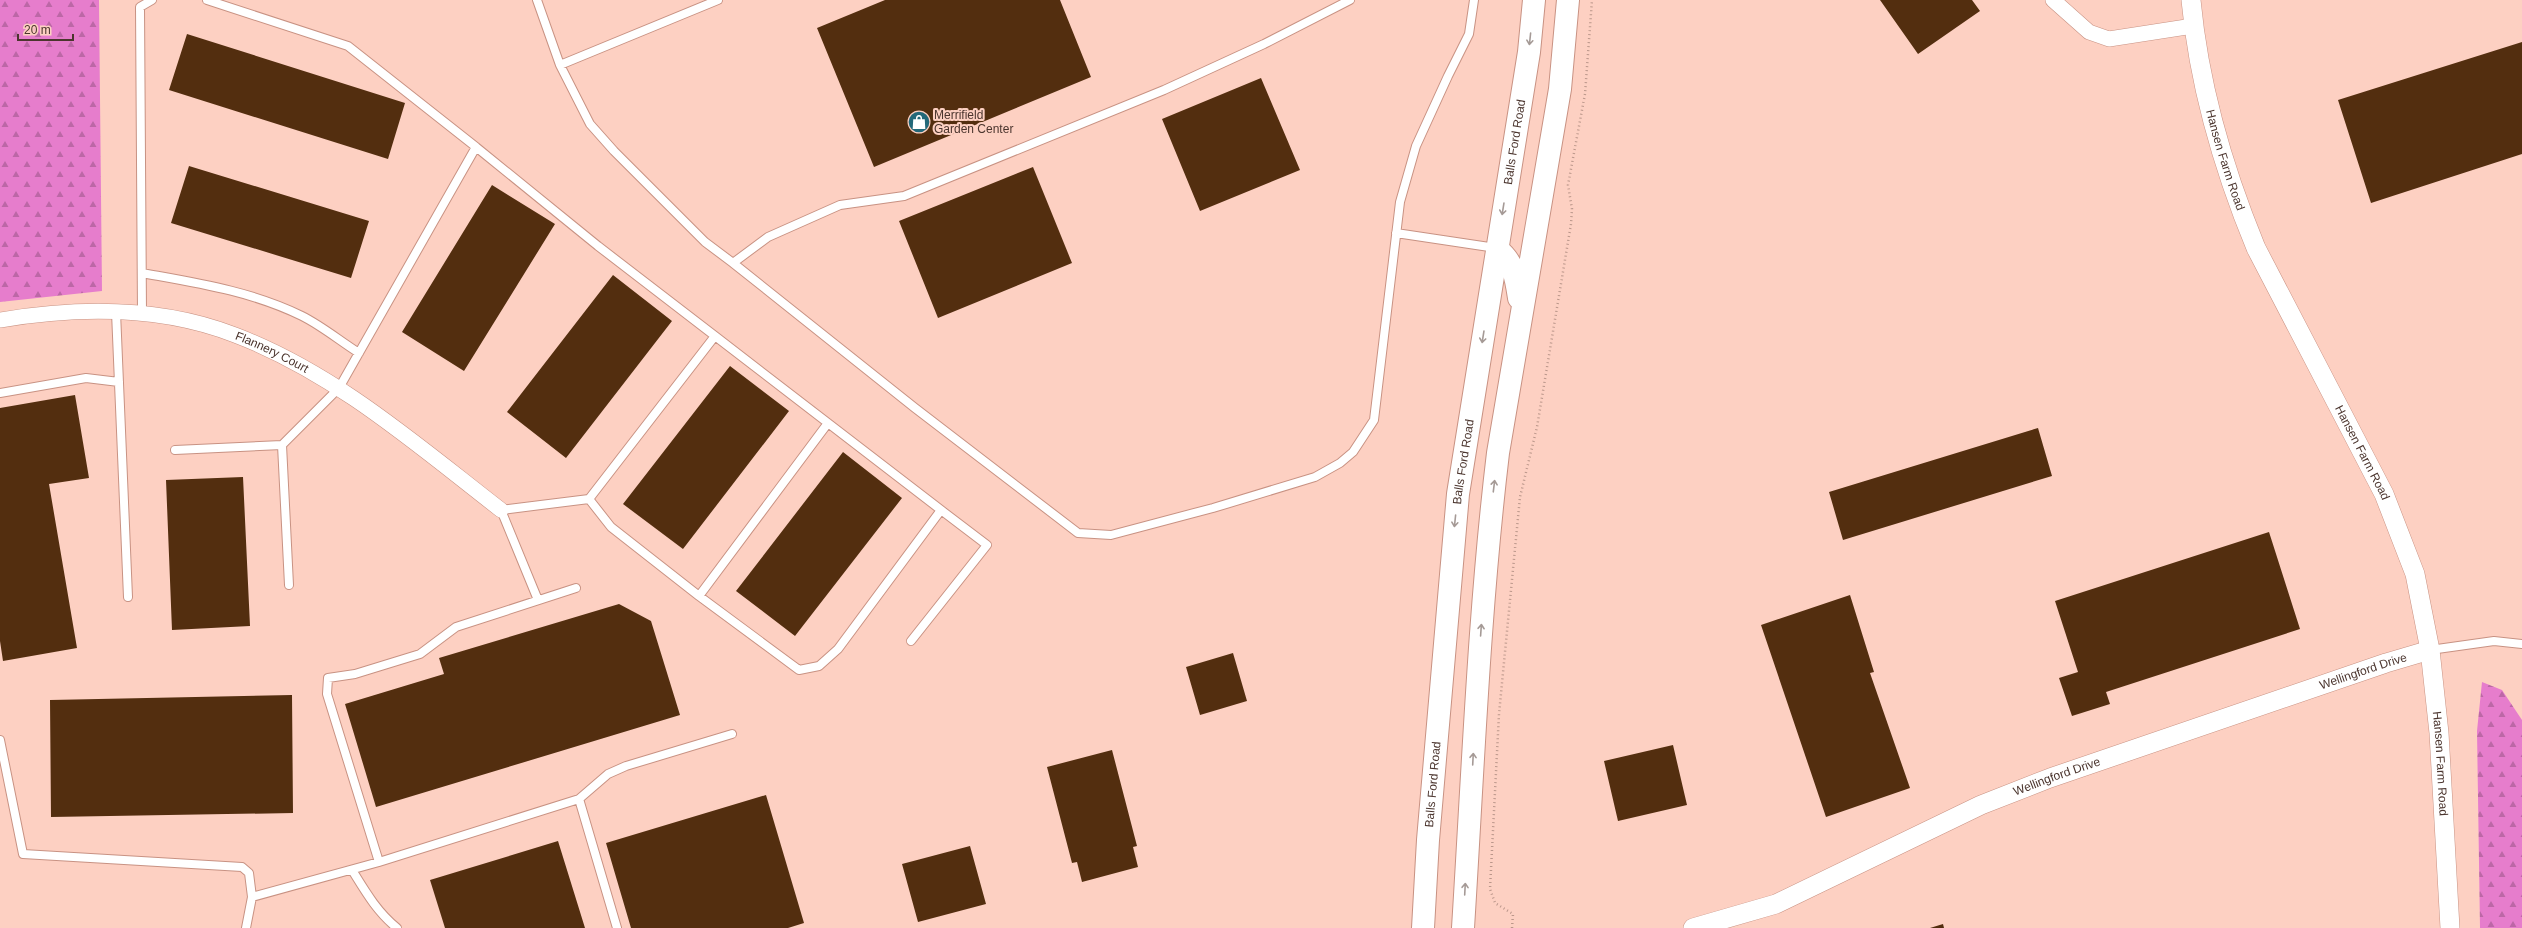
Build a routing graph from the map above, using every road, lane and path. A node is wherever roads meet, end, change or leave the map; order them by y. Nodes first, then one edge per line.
1 (152, 0) edge
2 (207, 0) edge
3 (537, 0) edge
4 (718, 0) edge
5 (1350, 0) edge
6 (1474, 0) edge
7 (1534, 0) edge
8 (1568, 0) edge
9 (1592, 0) edge
10 (2054, 0) edge
11 (2191, 0) edge
12 (2193, 26) junction
13 (560, 65) junction
14 (476, 147) junction
15 (1396, 233) junction
16 (1497, 248) junction
17 (733, 263) junction
18 (142, 273) junction
19 (116, 312) junction
20 (142, 314) junction
21 (1521, 317) junction
22 (0, 320) edge
23 (715, 336) junction
24 (359, 353) junction
25 (119, 382) junction
26 (339, 388) junction
27 (0, 393) edge
28 (828, 423) junction
29 (282, 445) junction
30 (175, 450) dead end
31 (589, 499) junction
32 (501, 510) junction
33 (941, 510) junction
34 (289, 585) dead end
35 (576, 588) dead end
36 (698, 596) junction
37 (128, 597) dead end
38 (538, 600) junction
39 (911, 641) dead end
40 (2522, 644) edge
41 (2430, 650) junction
42 (732, 734) dead end
43 (0, 740) edge
44 (579, 798) junction
45 (379, 862) junction
46 (352, 870) junction
47 (252, 897) junction
48 (246, 928) edge
49 (397, 928) edge
50 (617, 928) edge
51 (1423, 928) edge
52 (1463, 928) edge
53 (1512, 928) edge
54 (1693, 928) edge
55 (2450, 928) edge

1 - 18 lane
2 - 14 lane
3 - 13 lane
4 - 13 lane
5 - 17 lane
6 - 15 lane
7 -> 16 main road, Balls Ford Road
8 - 21 main road
9 - 53 path
10 - 12 street
11 - 12 street, Hansen Farm Road
12 - 41 street, Hansen Farm Road
13 - 17 lane
14 - 23 lane
14 - 24 lane
15 - 16 lane
15 - 17 lane
16 - 21 main road
16 -> 51 main road, Balls Ford Road
18 - 20 lane
18 - 24 lane
19 - 20 street, Flannery Court
19 - 22 street, Flannery Court
19 - 25 lane
20 - 26 street, Flannery Court
52 -> 21 main road
23 - 28 lane
23 - 31 lane
24 - 26 lane
25 - 27 lane
25 - 37 lane
26 - 29 lane
26 - 32 street, Flannery Court
28 - 33 lane
28 - 36 lane
29 - 30 lane
29 - 34 lane
31 - 32 lane
31 - 36 lane
32 - 38 lane
33 - 36 lane
33 - 39 lane
35 - 38 lane
38 - 45 lane
40 - 41 lane
41 - 54 street, Wellingford Drive
41 - 55 street, Hansen Farm Road
42 - 44 lane
43 - 47 lane
44 - 45 lane
44 - 50 lane
45 - 46 lane
46 - 47 lane
46 - 49 lane
47 - 48 lane

